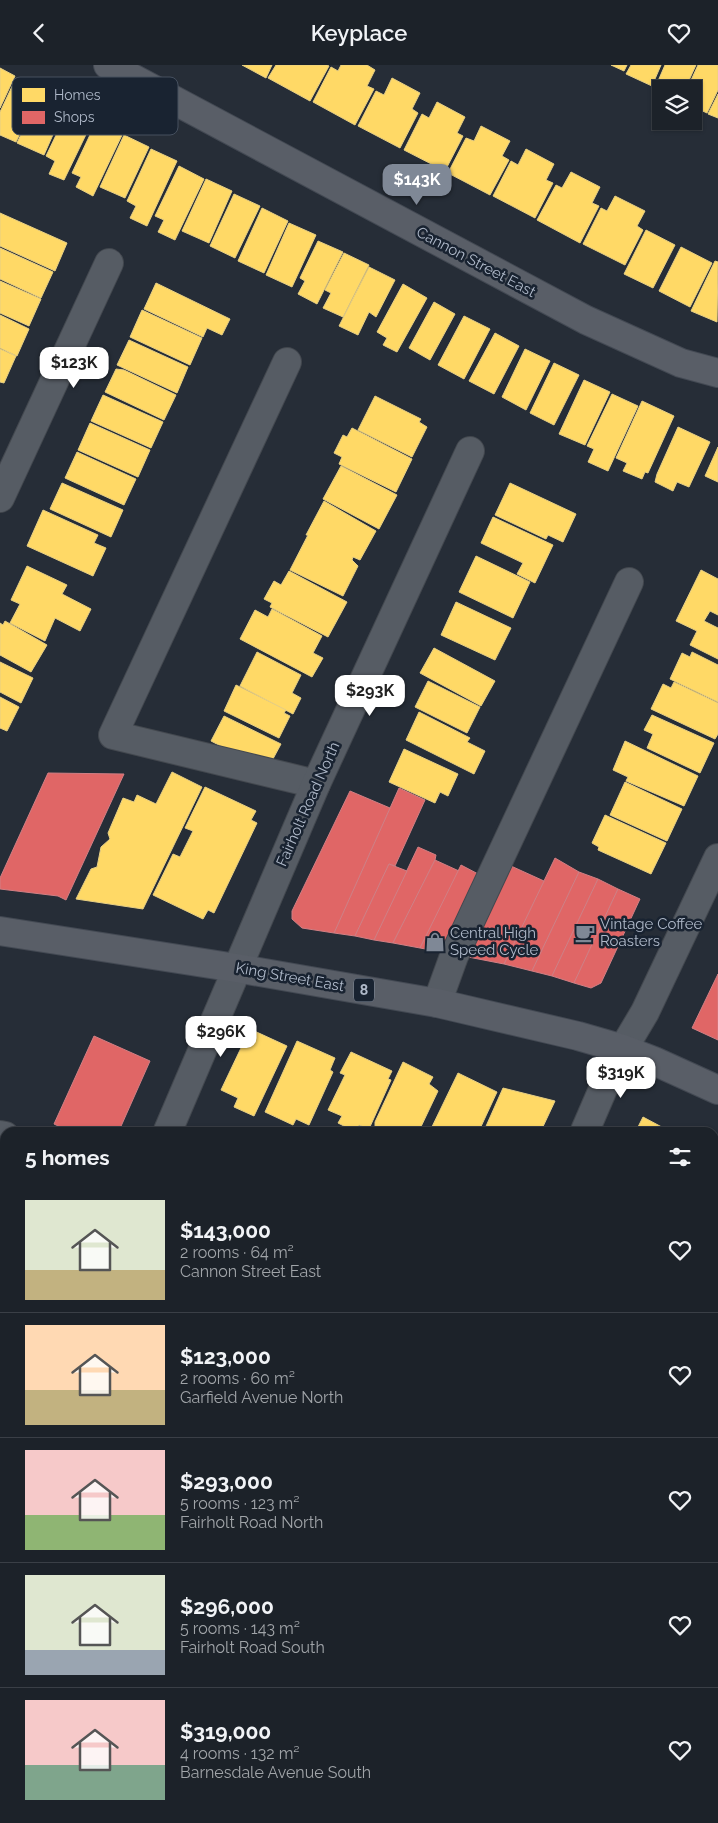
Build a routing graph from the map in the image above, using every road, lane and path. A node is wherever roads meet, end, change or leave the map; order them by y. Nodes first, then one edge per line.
1 (108, 65) edge
2 (130, 77) edge
3 (178, 102) edge
4 (109, 263) dead end
5 (287, 362) dead end
6 (718, 373) edge
7 (470, 451) dead end
8 (0, 498) edge
9 (629, 582) dead end
10 (316, 784) junction
11 (718, 858) edge
12 (0, 931) edge
13 (236, 968) junction
14 (437, 1003) junction
15 (623, 1049) junction
16 (718, 1089) edge
17 (170, 1127) edge
18 (587, 1127) edge

1 - 2 main road, Cannon Street East
3 - 6 main road, Cannon Street East
4 - 8 street
5 - 10 street
7 - 10 street, Fairholt Road North
9 - 14 street
10 - 13 street, Fairholt Road North
11 - 15 street
12 - 13 main road, King Street East / 8
13 - 14 main road, King Street East / 8
13 - 17 street, Fairholt Road North
14 - 15 main road, King Street East / 8
15 - 16 main road, King Street East / 8
15 - 18 street

